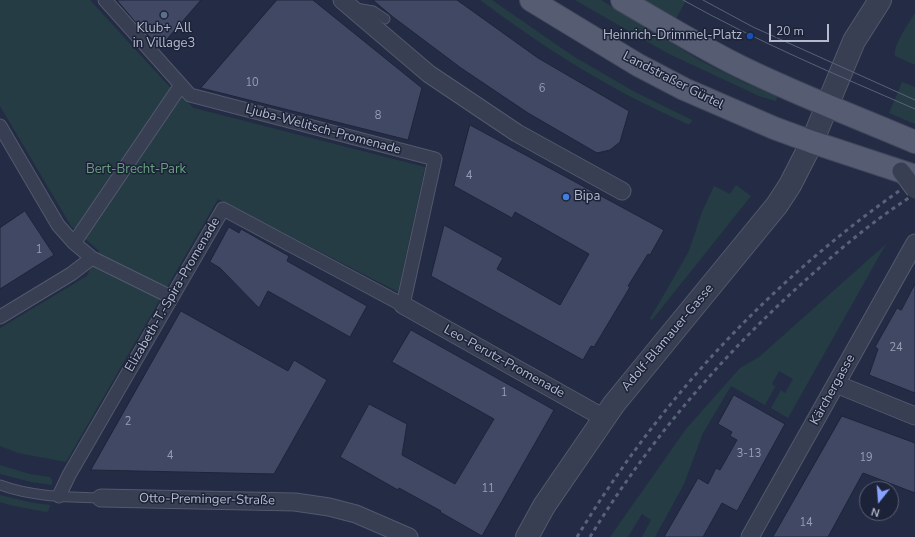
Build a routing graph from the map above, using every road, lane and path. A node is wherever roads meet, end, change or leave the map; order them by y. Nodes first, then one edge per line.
1 (105, 0) edge
2 (531, 0) edge
3 (622, 0) edge
4 (880, 0) edge
5 (346, 3) edge
6 (385, 19) dead end
7 (181, 85) junction
8 (827, 105) junction
9 (0, 126) edge
10 (812, 142) junction
11 (915, 142) edge
12 (908, 173) edge
13 (915, 190) edge
14 (622, 191) dead end
15 (915, 242) edge
16 (74, 243) junction
17 (92, 258) junction
18 (171, 297) junction
19 (403, 305) junction
20 (0, 317) edge
21 (836, 384) junction
22 (915, 416) edge
23 (604, 418) junction
24 (0, 485) edge
25 (60, 496) junction
26 (102, 498) joint
27 (410, 537) edge
28 (527, 537) edge
29 (750, 537) edge

1 - 7 street, Ljuba-Welitsch-Promenade
2 - 10 main road, Landstraßer Gürtel
3 - 8 main road
4 - 8 street
5 - 6 lane
5 - 14 street
7 - 16 street
7 - 19 street, Ljuba-Welitsch-Promenade
8 - 10 street
8 - 11 main road
9 - 16 street
10 - 12 main road
10 - 23 street, Adolf-Blamauer-Gasse
12 - 13 street, bridge
15 - 21 street, Kärchergasse
16 - 17 street
17 - 18 street
17 - 20 street
18 - 19 street, Elizabeth-T.-Spira-Promenade
18 - 25 street, Elizabeth-T.-Spira-Promenade
19 - 23 street, Leo-Perutz-Promenade
21 - 22 street
21 - 29 street, Kärchergasse
23 - 28 street, Adolf-Blamauer-Gasse
24 - 25 lane, Otto-Preminger-Straße
25 - 26 lane, Otto-Preminger-Straße
26 - 27 street, Otto-Preminger-Straße

